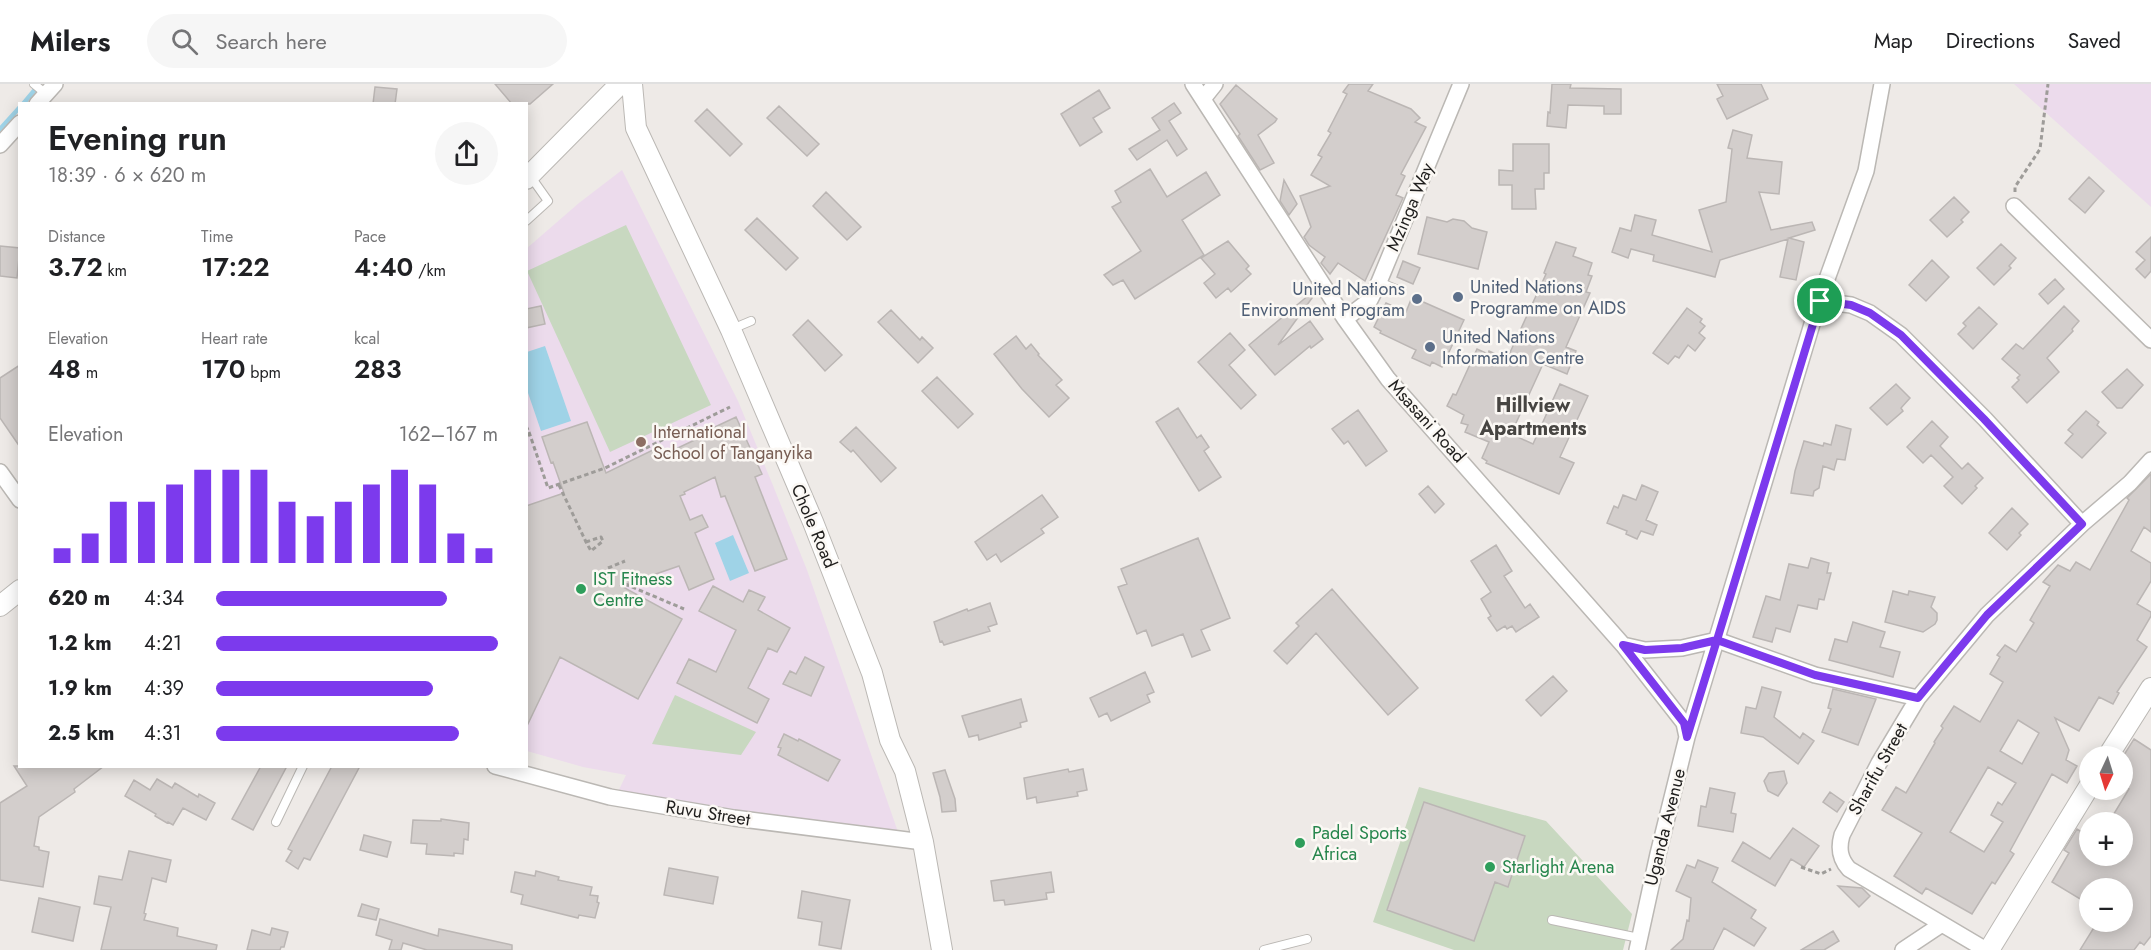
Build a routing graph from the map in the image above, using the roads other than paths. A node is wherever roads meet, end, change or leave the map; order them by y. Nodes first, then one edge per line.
1 (620, 84) edge
2 (632, 84) edge
3 (1193, 84) edge
4 (1215, 84) edge
5 (1461, 84) edge
6 (1882, 84) edge
7 (1203, 99) junction
8 (18, 125) edge
9 (0, 145) edge
10 (528, 177) edge
11 (2014, 206) road end
12 (528, 219) edge
13 (1379, 282) junction
14 (1396, 289) dead end
15 (1820, 301) junction
16 (1345, 319) junction
17 (751, 321) dead end
18 (731, 330) junction
19 (2151, 340) edge
20 (2151, 460) edge
21 (0, 472) edge
22 (18, 497) edge
23 (2082, 524) junction
24 (18, 592) edge
25 (0, 606) edge
26 (1717, 640) junction
27 (1623, 645) junction
28 (2151, 688) edge
29 (1918, 698) junction
30 (1687, 737) junction
31 (2114, 746) edge
32 (302, 768) edge
33 (502, 768) edge
34 (2080, 800) edge
35 (276, 822) dead end
36 (923, 842) junction
37 (1552, 920) dead end
38 (1942, 924) junction
39 (1307, 939) dead end
40 (1638, 944) edge
41 (942, 950) edge
42 (1264, 950) edge
43 (1904, 950) edge
44 (1988, 950) edge

1 - 10 street
2 - 18 street, Chole Road
3 - 7 street, Msasani Road
4 - 7 street
5 - 13 street, Mzinga Way
6 - 15 street, Uganda Avenue
7 - 16 street, Msasani Road
8 - 9 street
10 - 12 lane
11 - 19 street
13 - 14 lane
13 - 16 street, Mzinga Way
15 - 23 street
15 - 26 street, Uganda Avenue
16 - 27 street, Msasani Road
17 - 18 lane
18 - 36 street, Chole Road
20 - 23 street, Sharifu Street
21 - 22 street
23 - 29 street, Sharifu Street
24 - 25 street
26 - 27 street
26 - 29 street
26 - 30 street, Uganda Avenue
27 - 30 street, Msasani Road
28 - 31 street
29 - 38 street, Sharifu Street
30 - 40 street, Uganda Avenue
32 - 35 lane
33 - 36 street, Ruvu Street
34 - 44 street
36 - 41 street, Chole Road
37 - 40 lane
38 - 43 street
38 - 44 street
39 - 42 lane

